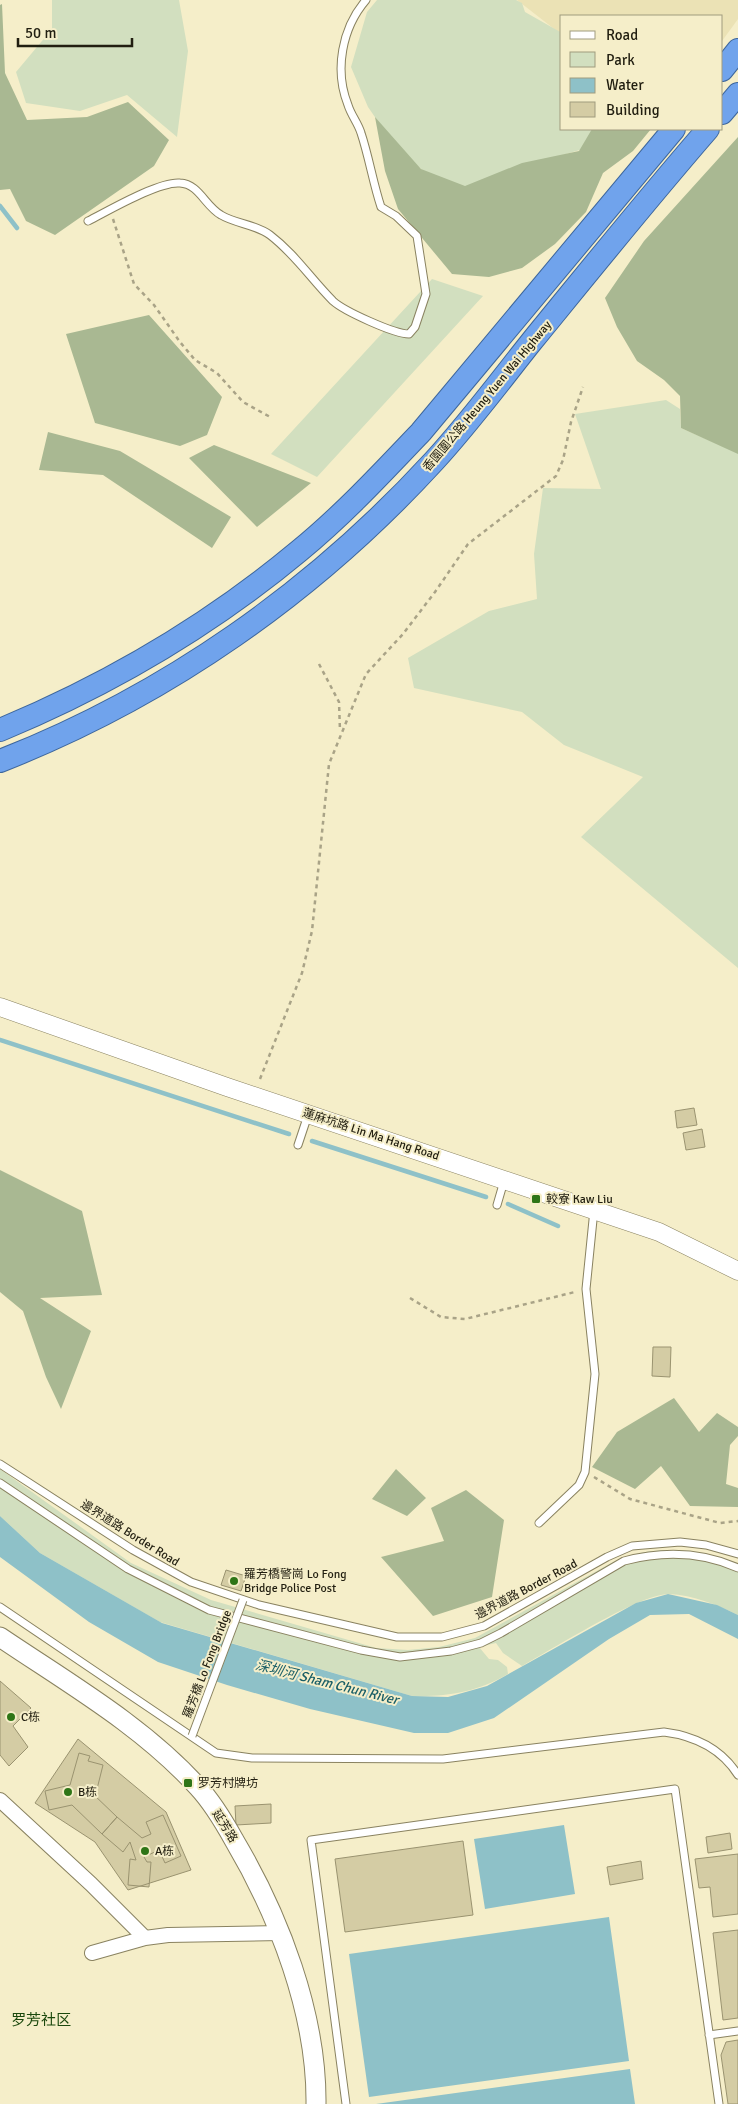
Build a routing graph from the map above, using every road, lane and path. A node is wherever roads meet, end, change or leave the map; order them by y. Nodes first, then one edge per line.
1 (366, 0) edge
2 (738, 50) edge
3 (723, 69) edge
4 (738, 94) edge
5 (723, 112) edge
6 (673, 130) edge
7 (707, 130) edge
8 (109, 210) junction
9 (88, 221) dead end
10 (584, 388) dead end
11 (272, 418) dead end
12 (319, 664) dead end
13 (0, 730) edge
14 (340, 732) junction
15 (0, 761) edge
16 (0, 1007) edge
17 (260, 1079) dead end
18 (309, 1114) junction
19 (298, 1145) dead end
20 (504, 1179) junction
21 (497, 1205) dead end
22 (594, 1210) junction
23 (738, 1271) edge
24 (586, 1289) junction
25 (410, 1298) dead end
26 (0, 1464) edge
27 (584, 1472) junction
28 (0, 1483) edge
29 (738, 1521) edge
30 (539, 1523) dead end
31 (738, 1554) edge
32 (738, 1568) edge
33 (243, 1600) junction
34 (0, 1607) edge
35 (0, 1637) edge
36 (192, 1736) junction
37 (738, 1775) edge
38 (0, 1800) edge
39 (280, 1933) junction
40 (145, 1938) junction
41 (92, 1953) dead end
42 (738, 2032) edge
43 (709, 2036) junction
44 (316, 2104) edge
45 (346, 2104) edge
46 (719, 2104) edge

1 - 8 lane
2 - 3 highway
4 - 5 highway
6 - 13 highway
7 - 15 highway, 香園圍公路 Heung Yuen Wai Highway
8 - 9 lane
8 - 11 path
10 - 14 path
12 - 14 path
14 - 17 path
16 - 18 street, 蓮麻坑路 Lin Ma Hang Road
18 - 19 lane
18 - 20 street, 蓮麻坑路 Lin Ma Hang Road
20 - 21 lane
20 - 22 street, 蓮麻坑路 Lin Ma Hang Road
22 - 23 street, 蓮麻坑路 Lin Ma Hang Road
22 - 24 lane
24 - 25 path
24 - 27 lane
26 - 33 lane, 邊界道路 Border Road
27 - 29 path
27 - 30 lane
28 - 32 lane
31 - 33 lane, 邊界道路 Border Road
33 - 36 lane, 羅芳橋 Lo Fong Bridge, bridge
34 - 36 lane
35 - 39 main road, 延芳路
36 - 37 lane
38 - 40 street
39 - 40 street
39 - 44 main road, 延芳路
40 - 41 street
42 - 43 lane
43 - 45 lane
43 - 46 lane

